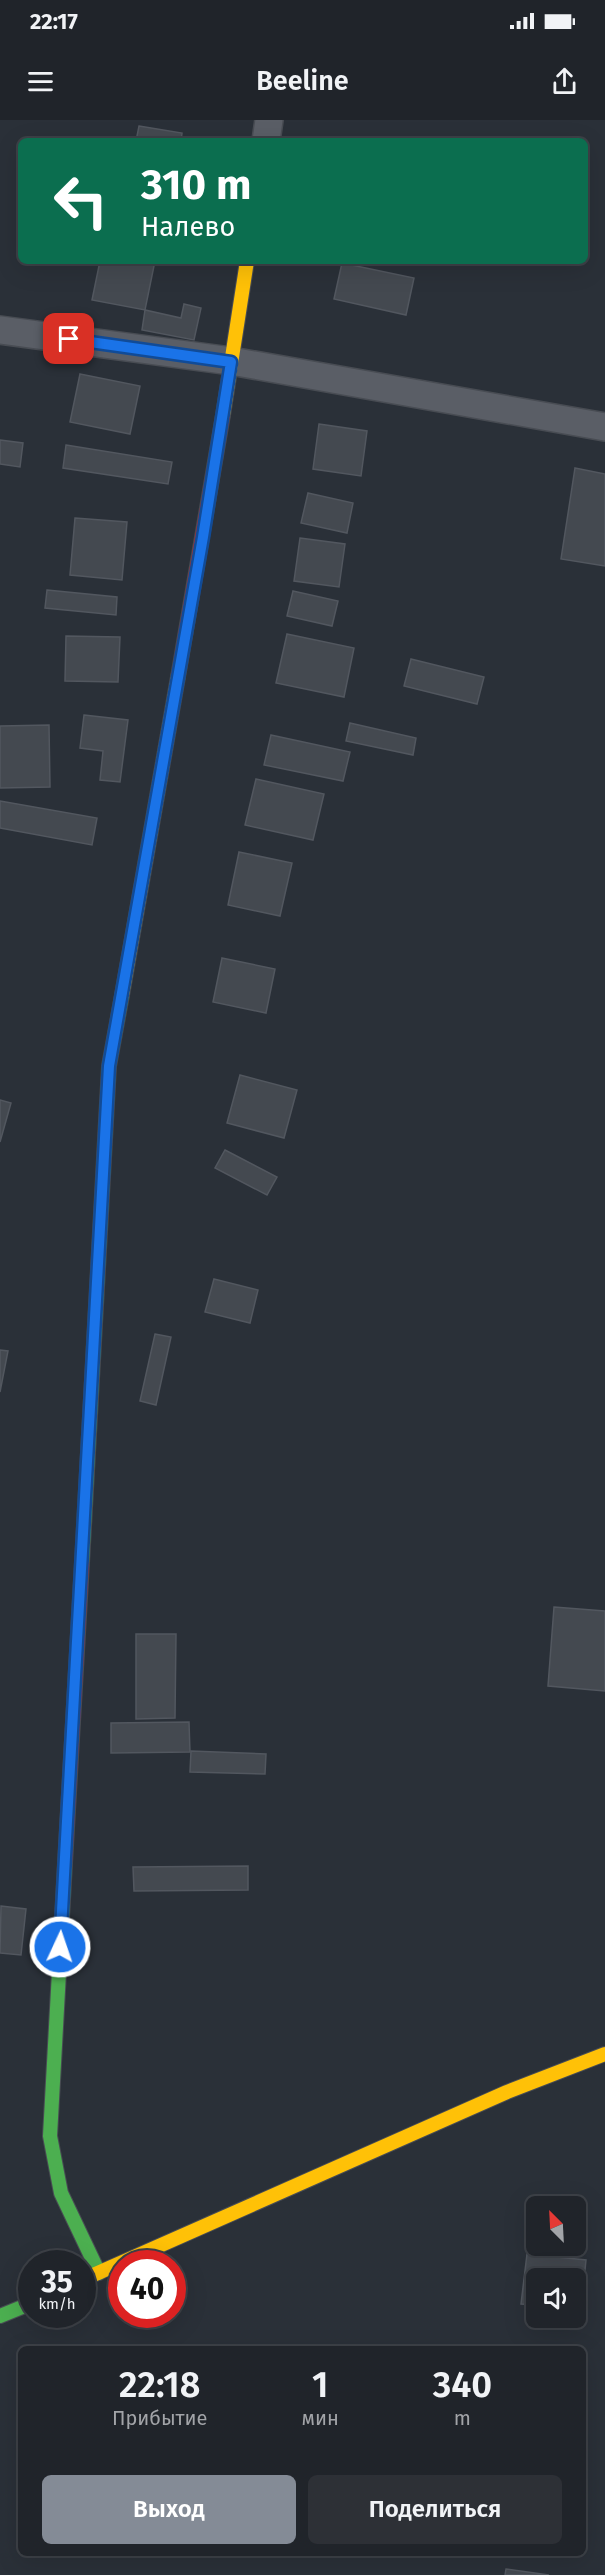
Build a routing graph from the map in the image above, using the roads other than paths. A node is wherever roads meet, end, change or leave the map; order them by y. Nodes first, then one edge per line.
1 (269, 120) edge
2 (266, 138) edge
3 (247, 264) edge
4 (0, 330) edge
5 (231, 362) junction
6 (605, 427) edge
7 (605, 2054) edge
8 (99, 2273) junction
9 (96, 2274) edge
10 (18, 2308) edge
11 (0, 2316) edge

1 - 2 street
3 - 5 street
4 - 5 street
5 - 6 street
5 - 8 street
7 - 8 street
8 - 9 street
10 - 11 street

